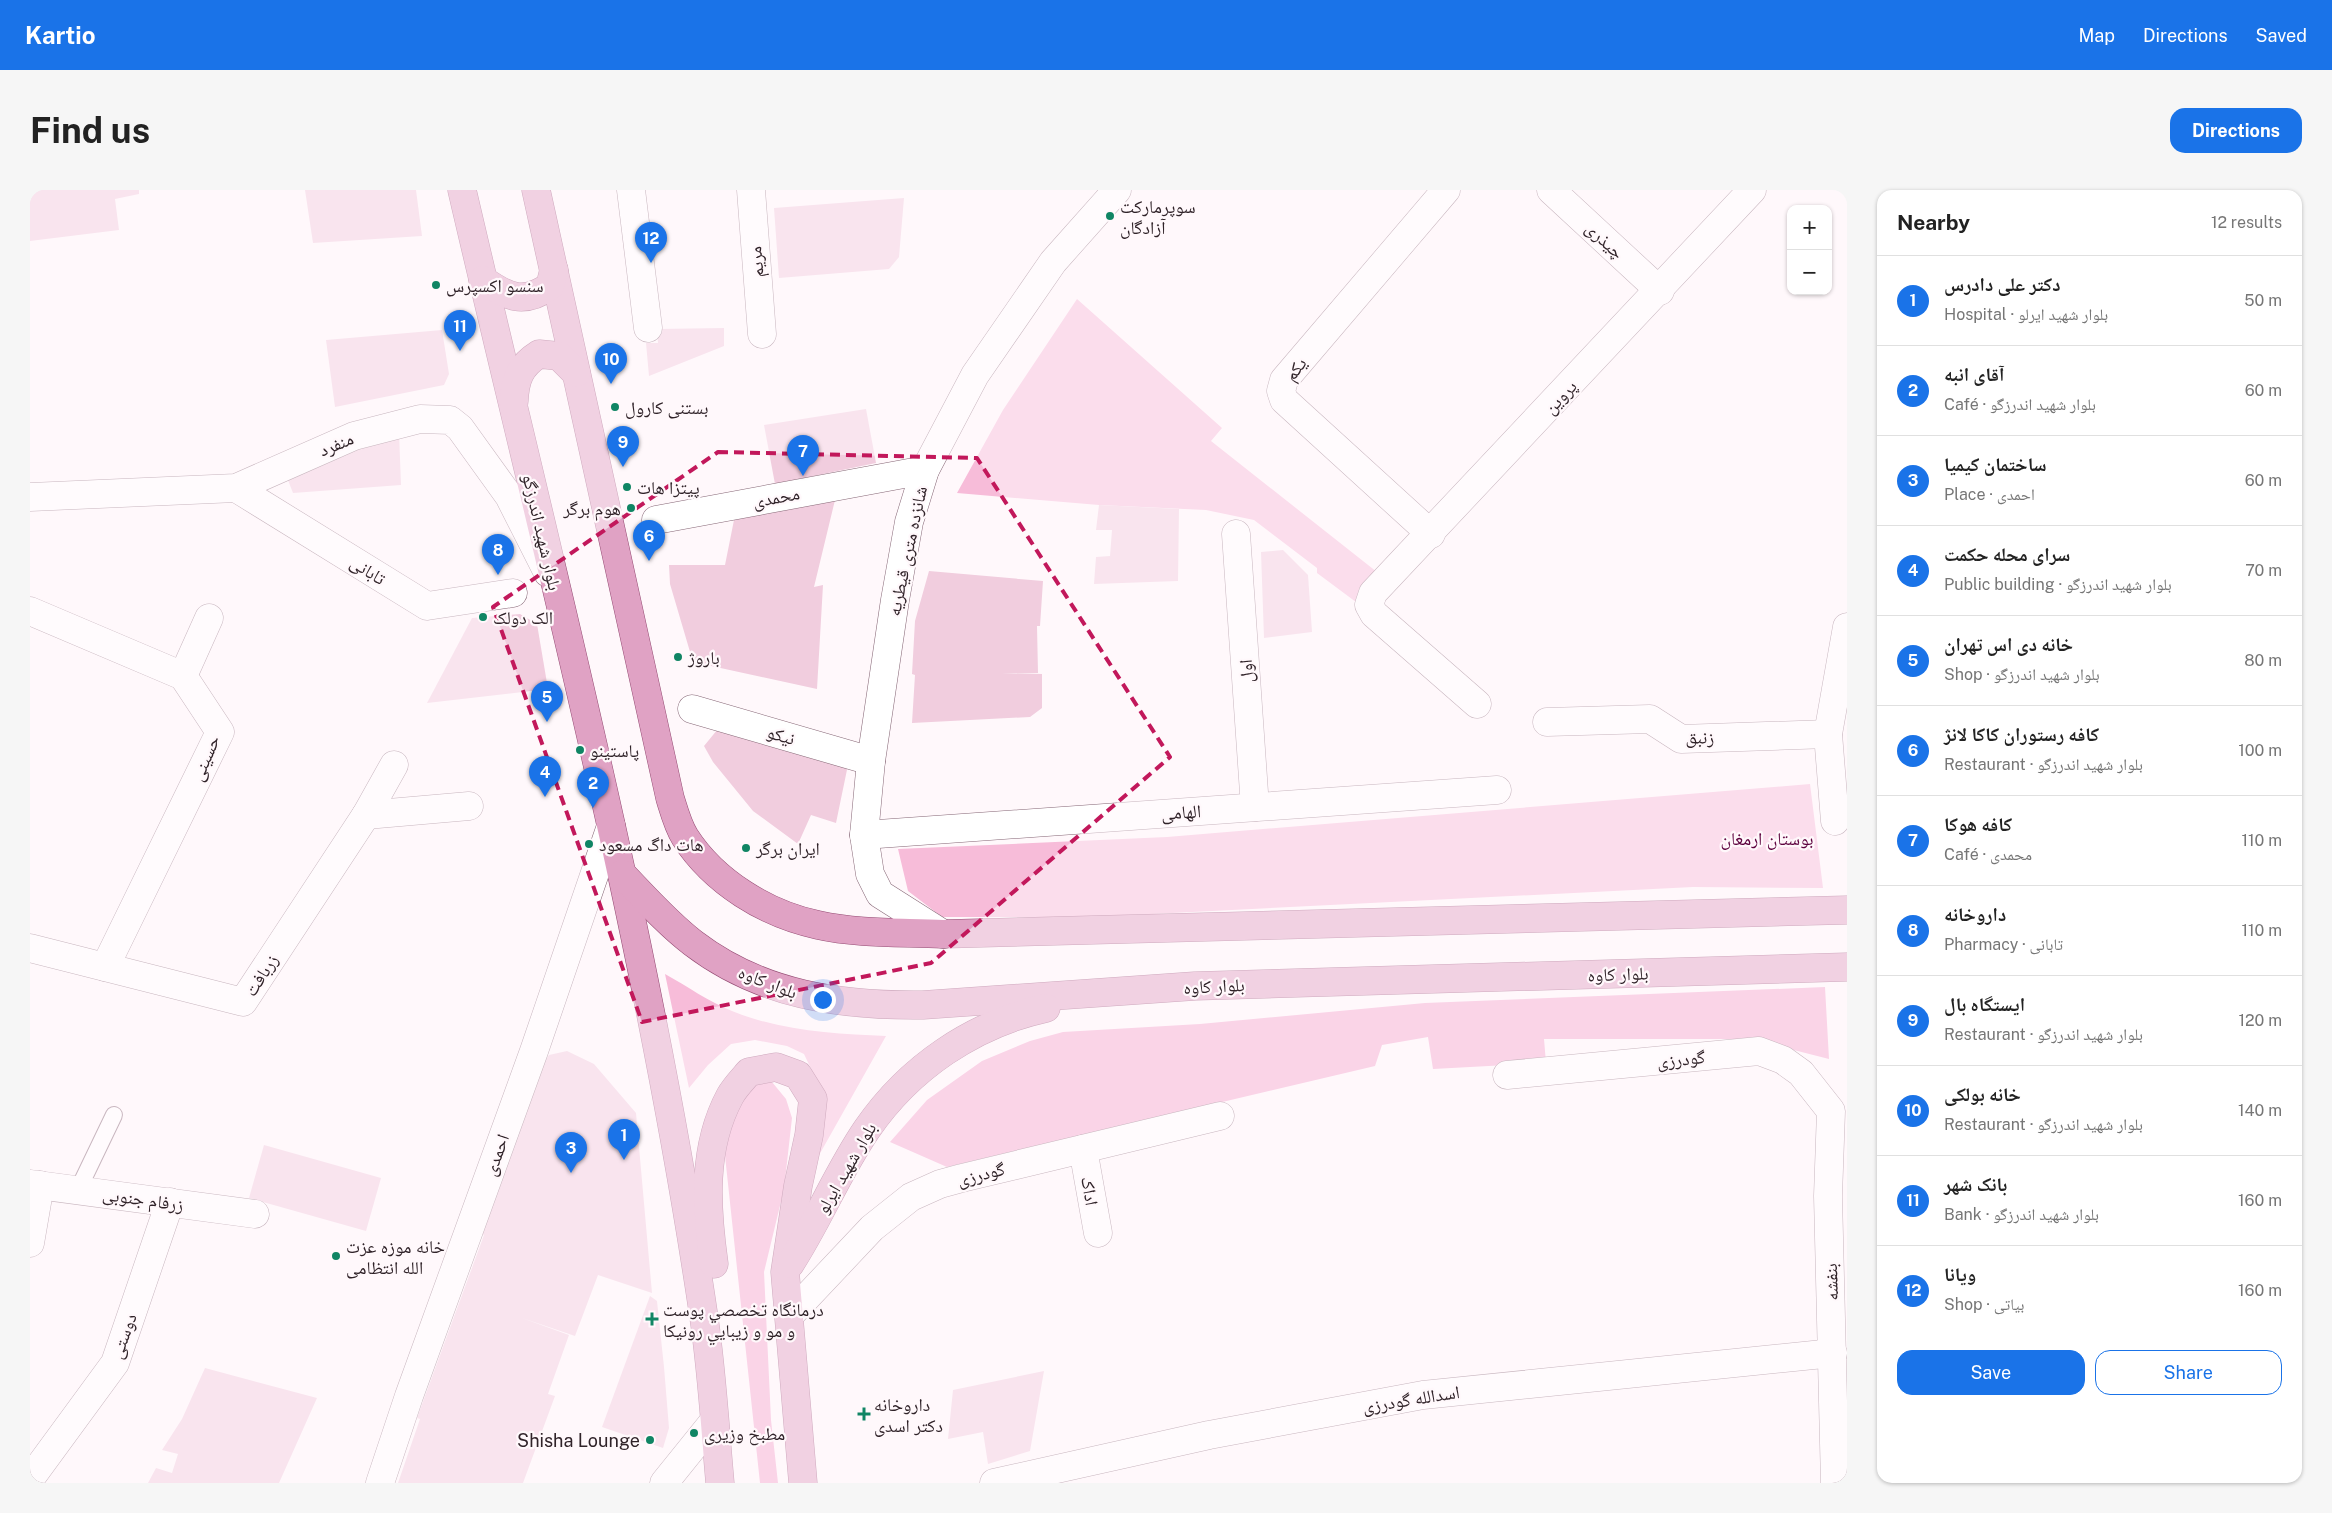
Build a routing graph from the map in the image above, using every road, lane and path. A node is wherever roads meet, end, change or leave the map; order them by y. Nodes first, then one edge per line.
1 (462, 190) edge
2 (536, 190) edge
3 (631, 190) edge
4 (751, 190) edge
5 (1117, 190) edge
6 (1446, 190) edge
7 (1551, 190) edge
8 (1752, 190) edge
9 (554, 270) junction
10 (483, 280) junction
11 (1660, 291) junction
12 (648, 328) dead end
13 (762, 334) dead end
14 (576, 373) junction
15 (513, 410) junction
16 (925, 470) junction
17 (236, 488) junction
18 (30, 496) edge
19 (656, 520) dead end
20 (1236, 534) dead end
21 (1431, 534) junction
22 (554, 586) junction
23 (513, 593) dead end
24 (30, 611) edge
25 (209, 618) dead end
26 (1847, 627) edge
27 (182, 676) junction
28 (1477, 704) dead end
29 (692, 709) dead end
30 (1547, 722) dead end
31 (1828, 734) junction
32 (870, 761) junction
33 (394, 765) dead end
34 (1497, 790) dead end
35 (469, 806) dead end
36 (1255, 807) junction
37 (366, 814) junction
38 (1835, 821) dead end
39 (611, 826) junction
40 (864, 835) junction
41 (622, 874) junction
42 (1847, 910) edge
43 (943, 934) junction
44 (30, 948) edge
45 (105, 967) junction
46 (1847, 967) edge
47 (1111, 994) junction
48 (1507, 1075) dead end
49 (1831, 1111) joint
50 (114, 1114) dead end
51 (1220, 1116) dead end
52 (1838, 1149) edge
53 (1083, 1150) junction
54 (35, 1185) edge
55 (78, 1190) junction
56 (170, 1202) junction
57 (255, 1214) dead end
58 (1098, 1233) dead end
59 (30, 1243) edge
60 (785, 1272) junction
61 (789, 1316) junction
62 (705, 1322) junction
63 (1834, 1353) junction
64 (714, 1421) junction
65 (30, 1479) edge
66 (380, 1483) edge
67 (664, 1483) edge
68 (720, 1483) edge
69 (803, 1483) edge
70 (994, 1483) edge
71 (1835, 1483) edge

1 - 10 main road, بلوار شهید اندرزگو
2 - 9 main road
3 - 12 street
4 - 13 street, مریم
5 - 16 street, شانزده متری قیطریه
6 - 21 street, یکم
7 - 11 street, چیذری
8 - 11 street, پروین
9 - 10 main road
9 - 14 main road
10 - 15 main road, بلوار شهید اندرزگو
11 - 21 street, پروین
14 - 15 main road
14 - 43 main road
15 - 22 main road, بلوار شهید اندرزگو
16 - 19 street, محمدی
16 - 32 street, شانزده متری قیطریه
17 - 18 street, منفرد
17 - 22 street, منفرد
17 - 23 street, تابانی
20 - 36 street, اول
21 - 28 street, پروین
22 - 39 main road, بلوار شهید اندرزگو
24 - 27 street
25 - 27 street
26 - 31 street
27 - 45 street, حسینی
29 - 32 street, نیکو
30 - 31 street, زنبق
31 - 38 street
32 - 40 street, شانزده متری قیطریه
33 - 37 street, زربافت
34 - 36 street, الهامی
35 - 37 street
36 - 40 street, الهامی
37 - 45 street, زربافت
39 - 41 main road, بلوار شهید اندرزگو
39 - 66 street, احمدی
40 - 43 street, شانزده متری قیطریه
41 - 47 main road, بلوار کاوه
41 - 62 main road
42 - 43 main road
44 - 45 street, زربافت
46 - 47 main road, بلوار کاوه
47 - 60 main road, بلوار شهید ایرلو
48 - 49 street, گودرزی
49 - 52 street, بنفشه
50 - 55 lane
51 - 53 street, گودرزی
52 - 63 street, بنفشه
53 - 58 street, اداک
53 - 61 street, گودرزی
54 - 55 street, زرفام جنوبی
54 - 59 street
55 - 56 street, زرفام جنوبی
56 - 57 street, زرفام جنوبی
56 - 65 street, دوستی
60 - 61 main road
60 - 62 main road
61 - 69 main road
62 - 64 main road
63 - 70 street, اسدالله گودرزی
63 - 71 street, بنفشه
64 - 67 street
64 - 68 main road

